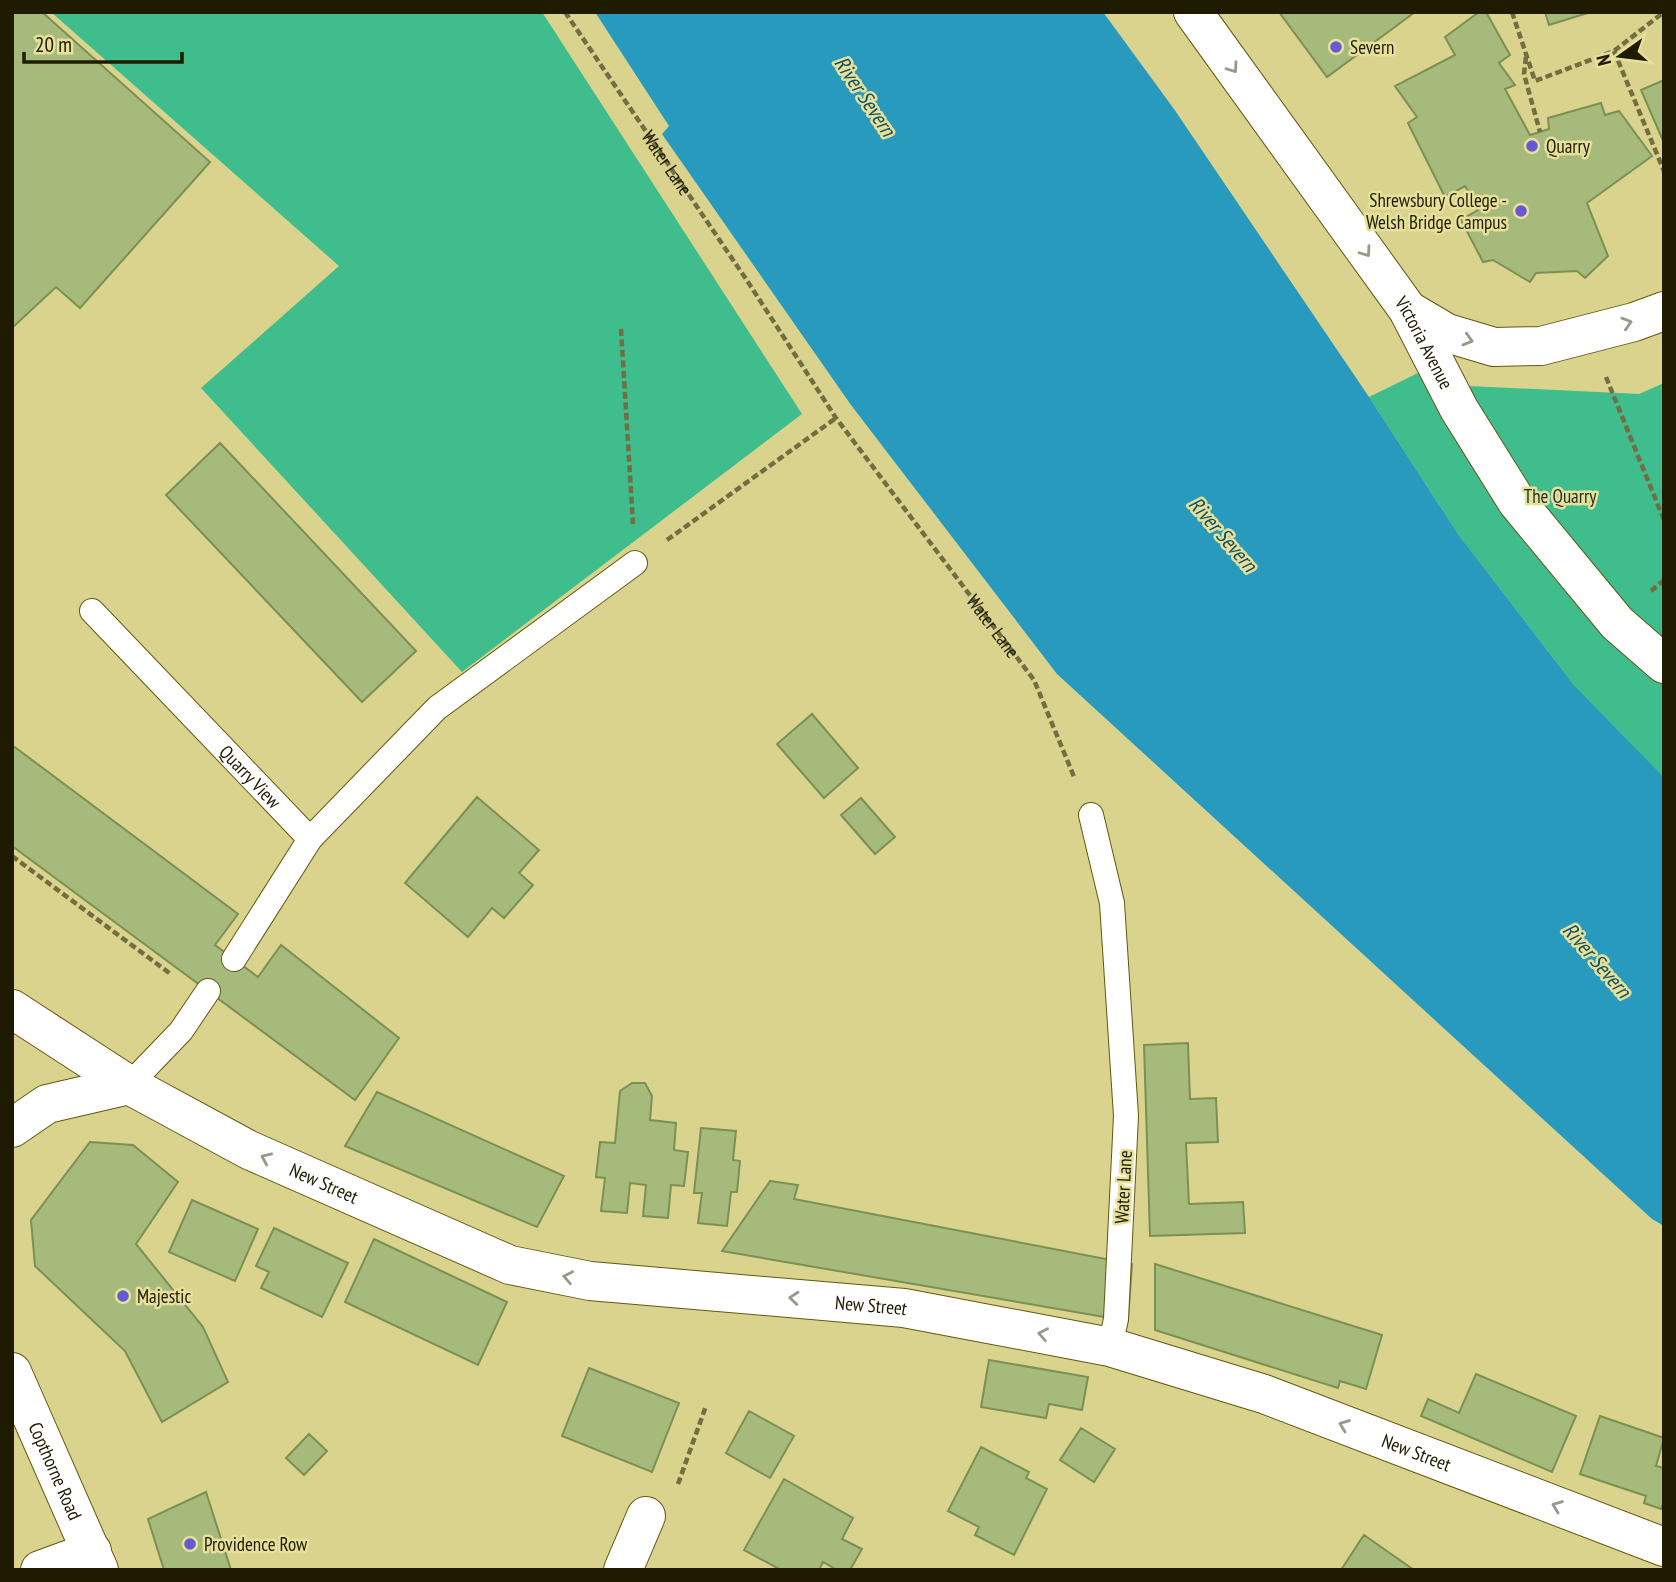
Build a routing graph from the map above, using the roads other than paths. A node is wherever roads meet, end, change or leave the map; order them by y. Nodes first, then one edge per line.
1 (1193, 12) edge
2 (1408, 310) junction
3 (1664, 311) edge
4 (635, 564) road end
5 (92, 611) dead end
6 (1664, 664) edge
7 (1091, 815) road end
8 (310, 839) junction
9 (234, 959) dead end
10 (206, 995) road end
11 (12, 1009) edge
12 (129, 1085) junction
13 (12, 1128) edge
14 (1111, 1347) junction
15 (12, 1372) edge
16 (646, 1516) road end
17 (1664, 1547) edge
18 (96, 1560) edge
19 (40, 1570) edge
20 (623, 1570) edge

1 -> 2 street, Victoria Avenue
2 -> 3 street
2 - 6 street, Victoria Avenue
4 - 8 lane
5 - 8 lane, Quarry View
7 - 14 lane, Water Lane
8 - 9 lane
10 - 12 lane
11 - 12 street, New Street
12 - 13 street
14 -> 12 street, New Street
17 -> 14 street, New Street
15 - 18 street, Copthorne Road
16 - 20 street
18 - 19 street

